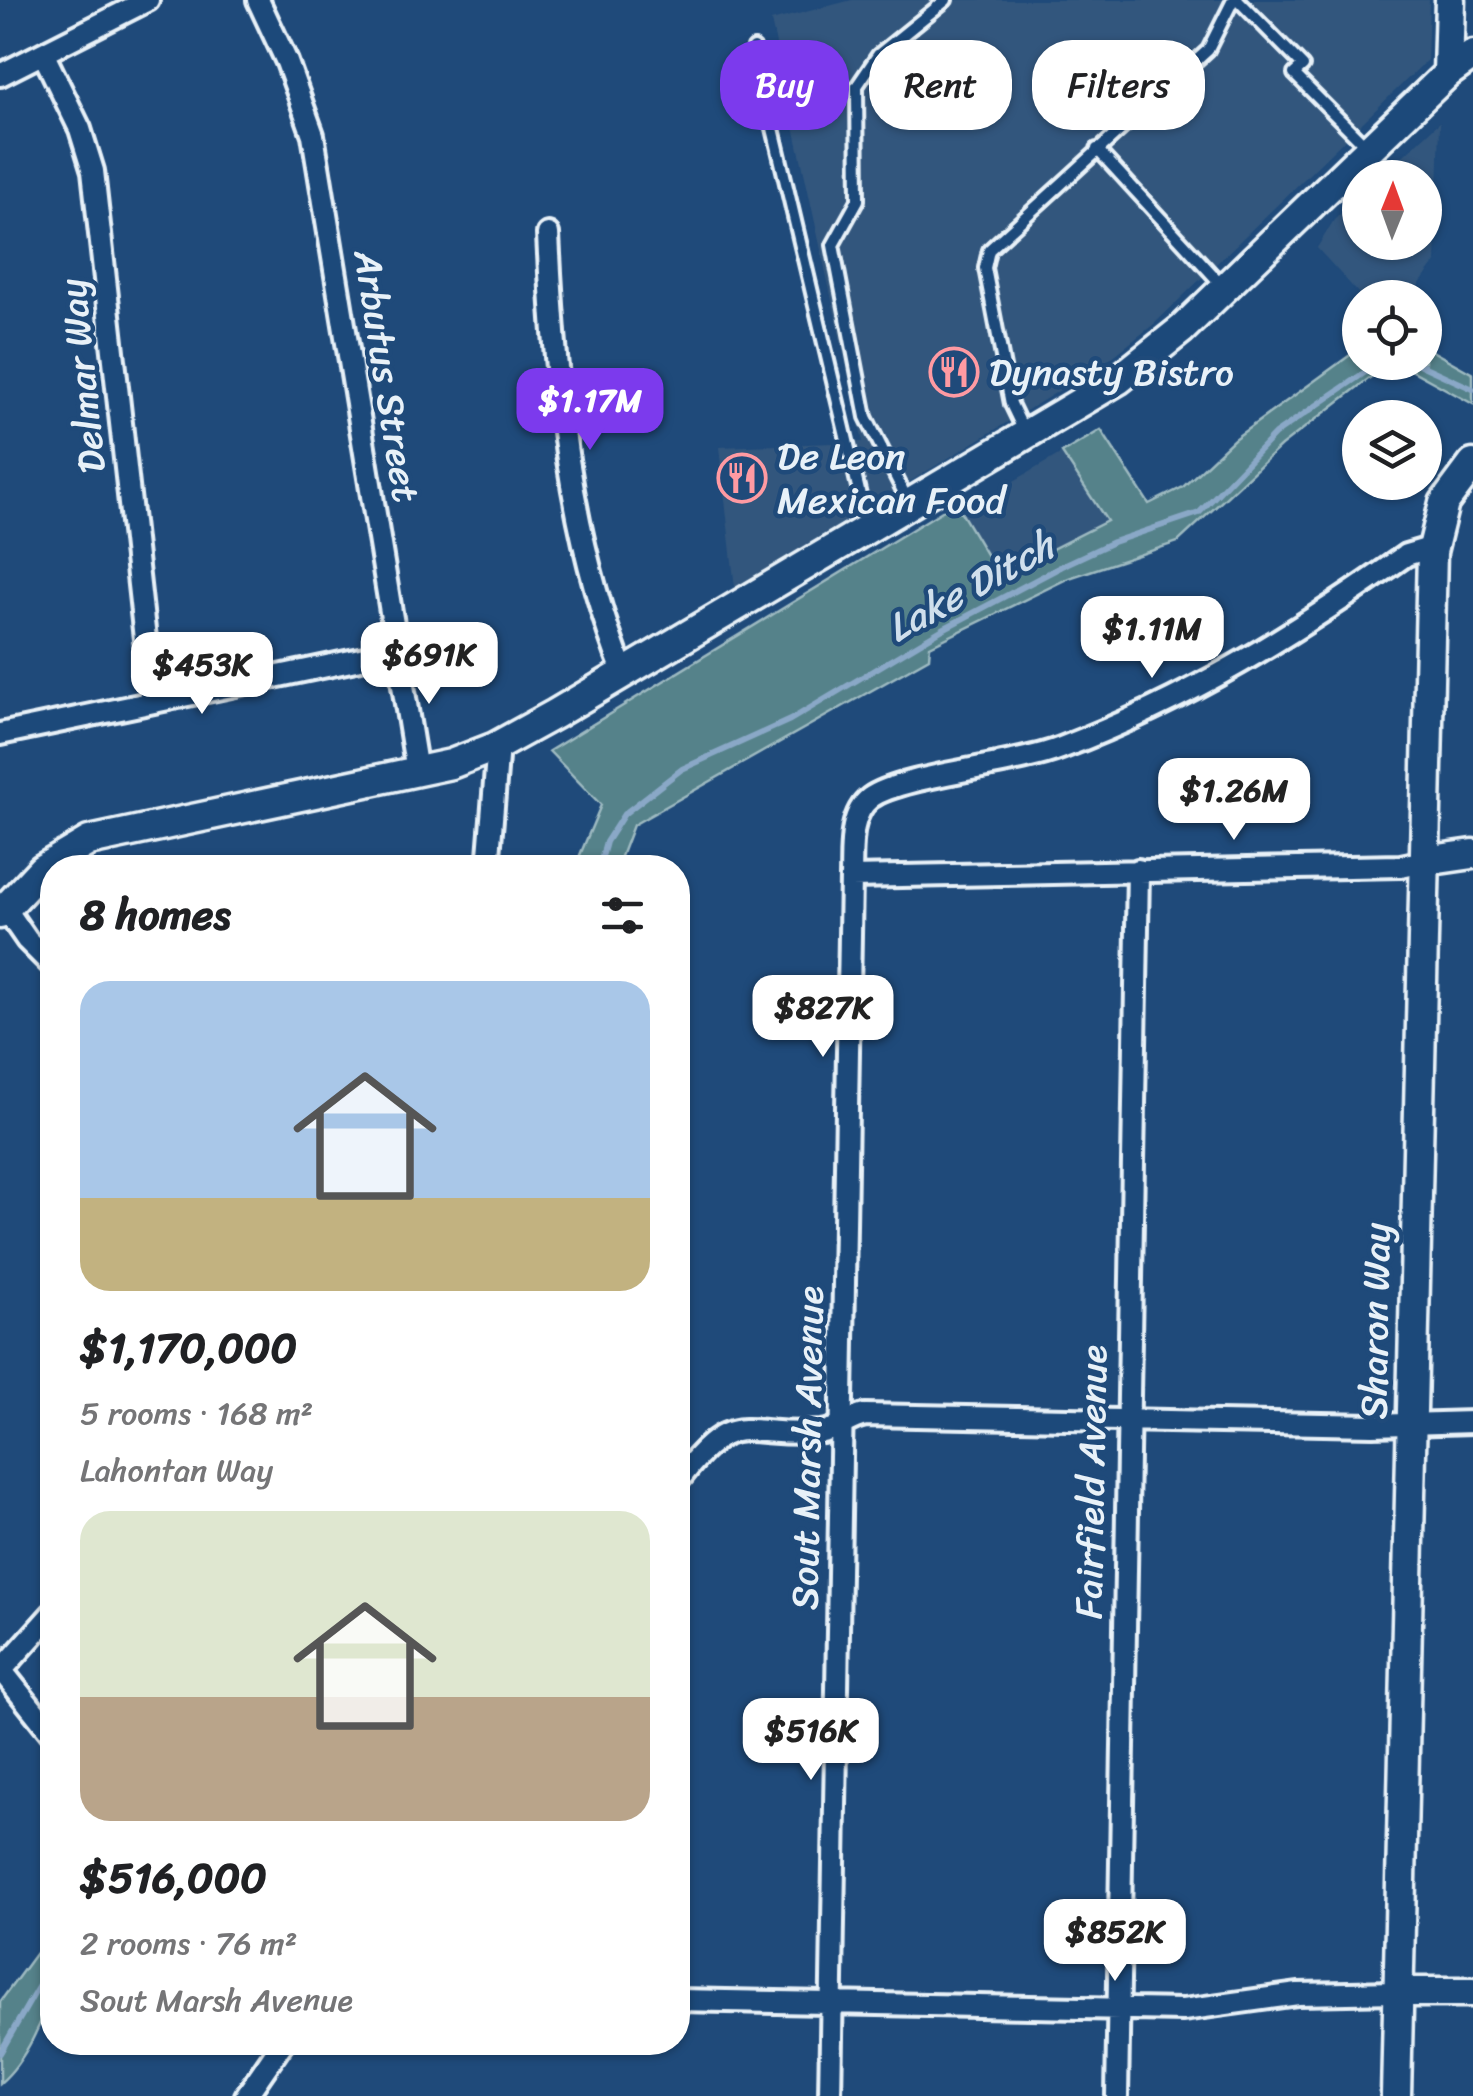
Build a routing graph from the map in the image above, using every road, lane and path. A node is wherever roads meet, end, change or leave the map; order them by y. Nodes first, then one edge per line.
1 (148, 0) edge
2 (258, 0) edge
3 (946, 0) edge
4 (1236, 0) edge
5 (1450, 0) edge
6 (1473, 32) edge
7 (43, 53) junction
8 (1473, 55) edge
9 (1448, 72) junction
10 (0, 75) edge
11 (773, 130) edge
12 (1098, 149) junction
13 (1370, 149) junction
14 (548, 234) dead end
15 (1225, 288) junction
16 (1027, 436) junction
17 (1473, 464) edge
18 (911, 506) junction
19 (868, 531) junction
20 (1433, 547) junction
21 (394, 652) junction
22 (624, 674) junction
23 (152, 702) junction
24 (0, 734) edge
25 (498, 745) junction
26 (417, 771) junction
27 (1473, 854) edge
28 (63, 855) edge
29 (489, 855) edge
30 (1424, 860) junction
31 (1138, 870) junction
32 (40, 874) edge
33 (851, 877) junction
34 (2, 907) edge
35 (40, 952) edge
36 (1128, 1420) junction
37 (1473, 1422) edge
38 (843, 1423) junction
39 (1410, 1423) junction
40 (690, 1464) edge
41 (40, 1627) edge
42 (1, 1671) edge
43 (40, 1719) edge
44 (1397, 1992) junction
45 (1473, 1992) edge
46 (690, 2000) edge
47 (832, 2003) junction
48 (1117, 2009) junction
49 (274, 2055) edge
50 (246, 2096) edge
51 (830, 2096) edge
52 (1117, 2096) edge
53 (1396, 2096) edge

1 - 7 street
2 - 21 street, Arbutus Street
3 - 18 lane
4 - 12 lane
4 - 13 lane
5 - 9 street
6 - 9 street
7 - 10 street
7 - 23 street, Delmar Way
8 - 9 street
9 - 13 street
11 - 19 lane
12 - 15 lane
12 - 16 lane
13 - 15 street
14 - 22 street
15 - 16 street
16 - 18 street
17 - 20 street, Sharon Way
18 - 19 street
19 - 22 street
20 - 30 street, Sharon Way
20 - 33 street, Sout Marsh Avenue
21 - 23 street
21 - 26 street, Arbutus Street
22 - 25 street
23 - 24 street
25 - 26 street
25 - 29 street
26 - 28 street
27 - 30 street
30 - 31 street
30 - 39 street, Sharon Way
31 - 33 street
31 - 36 street, Fairfield Avenue
32 - 34 street
33 - 38 street, Sout Marsh Avenue
34 - 35 street
36 - 38 street
36 - 39 street
36 - 48 street, Fairfield Avenue
37 - 39 street
38 - 40 street
38 - 47 street, Sout Marsh Avenue
39 - 44 street, Sharon Way
41 - 42 street
42 - 43 street
44 - 45 street
44 - 48 street
44 - 53 street, Sharon Way
46 - 47 street
47 - 48 street
47 - 51 street, Sout Marsh Avenue
48 - 52 street, Fairfield Avenue
49 - 50 street

